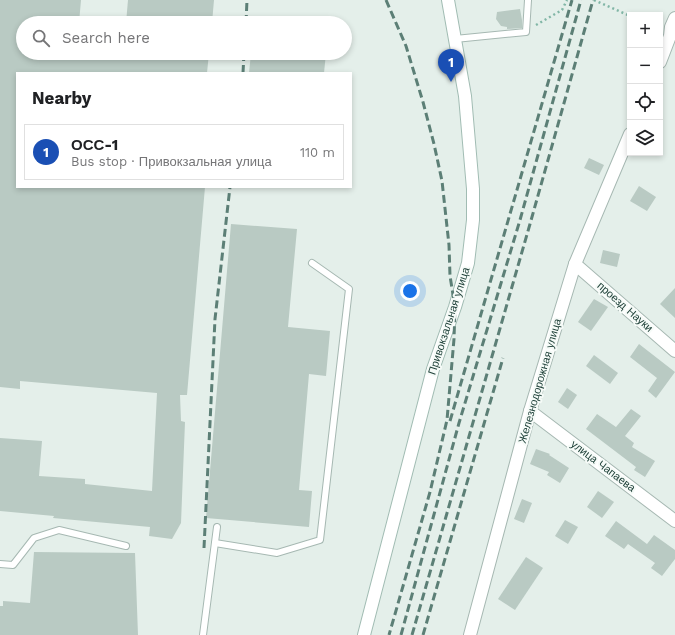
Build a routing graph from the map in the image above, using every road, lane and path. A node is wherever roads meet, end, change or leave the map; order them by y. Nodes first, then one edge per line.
1 (448, 0) edge
2 (528, 0) edge
3 (567, 0) edge
4 (594, 0) edge
5 (627, 15) edge
6 (675, 18) edge
7 (526, 32) junction
8 (455, 39) junction
9 (673, 40) edge
10 (663, 57) edge
11 (627, 141) edge
12 (312, 263) dead end
13 (575, 264) junction
14 (675, 351) edge
15 (530, 411) junction
16 (675, 521) edge
17 (217, 527) dead end
18 (215, 543) junction
19 (126, 546) dead end
20 (0, 564) edge
21 (203, 635) edge
22 (364, 635) edge
23 (470, 635) edge

1 - 8 street, Привокзальная улица
2 - 7 lane
3 - 7 path
4 - 5 path
6 - 9 street
7 - 8 lane
8 - 22 street, Привокзальная улица
9 - 10 street
11 - 13 street, Железнодорожная улица
12 - 18 lane
13 - 14 street, проезд Науки
13 - 15 street, Железнодорожная улица
15 - 16 street, улица Чапаева
15 - 23 street, Железнодорожная улица
17 - 18 lane
18 - 21 lane
19 - 20 lane

